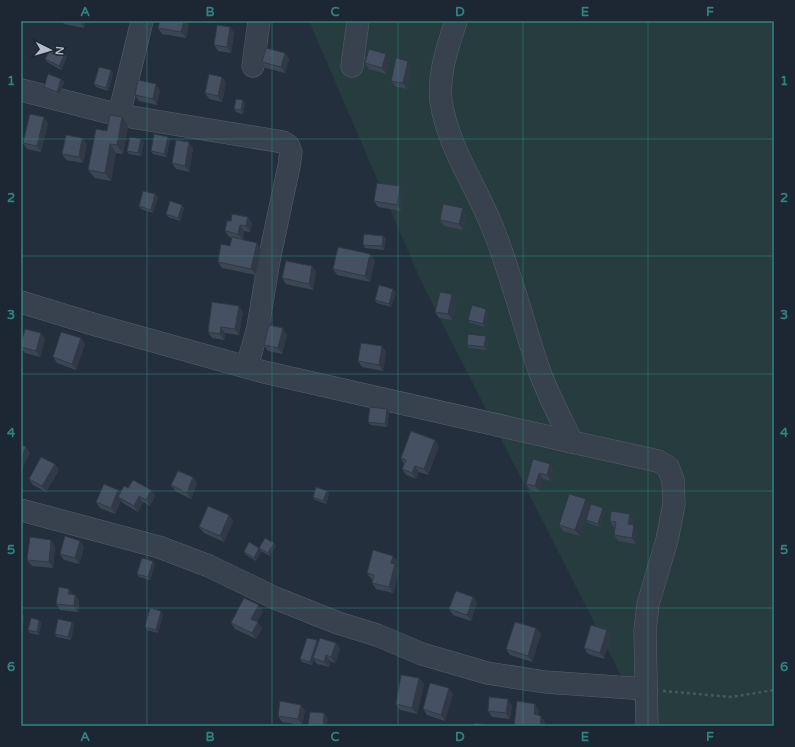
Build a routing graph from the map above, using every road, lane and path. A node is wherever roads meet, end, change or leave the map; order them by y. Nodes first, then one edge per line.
1 (142, 21) edge
2 (259, 21) edge
3 (358, 21) edge
4 (456, 21) edge
5 (253, 66) dead end
6 (352, 66) dead end
7 (21, 90) edge
8 (119, 115) junction
9 (21, 302) edge
10 (246, 367) junction
11 (572, 442) junction
12 (21, 510) edge
13 (646, 689) junction
14 (774, 690) edge
15 (648, 726) edge

1 - 8 street
2 - 5 street
3 - 6 street
4 - 11 street
7 - 8 street
8 - 10 street
9 - 10 street
10 - 11 street
11 - 13 street
12 - 13 street
13 - 14 path
13 - 15 street

